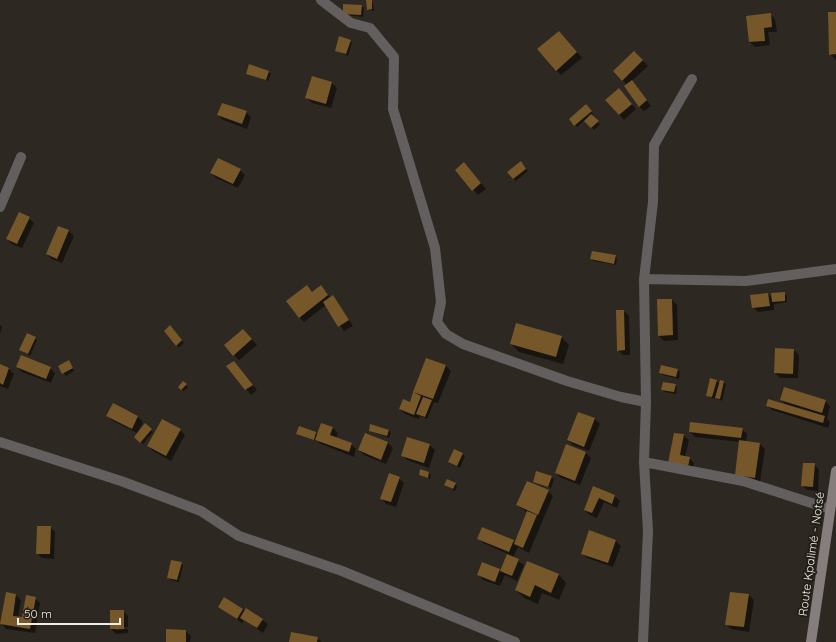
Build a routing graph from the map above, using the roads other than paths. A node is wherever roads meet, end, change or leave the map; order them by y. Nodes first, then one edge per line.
1 (321, 0) edge
2 (692, 79) dead end
3 (21, 157) dead end
4 (0, 207) edge
5 (836, 269) edge
6 (644, 279) junction
7 (646, 402) junction
8 (0, 442) edge
9 (644, 462) junction
10 (836, 471) edge
11 (830, 508) junction
12 (515, 642) edge
13 (642, 642) edge
14 (811, 642) edge

1 - 7 street
2 - 6 street
3 - 4 street
5 - 6 street
6 - 7 street
7 - 9 street
8 - 12 street
9 - 11 street
9 - 13 street
10 - 11 main road, Route Kpalimé - Notsé
11 - 14 main road, Route Kpalimé - Notsé

